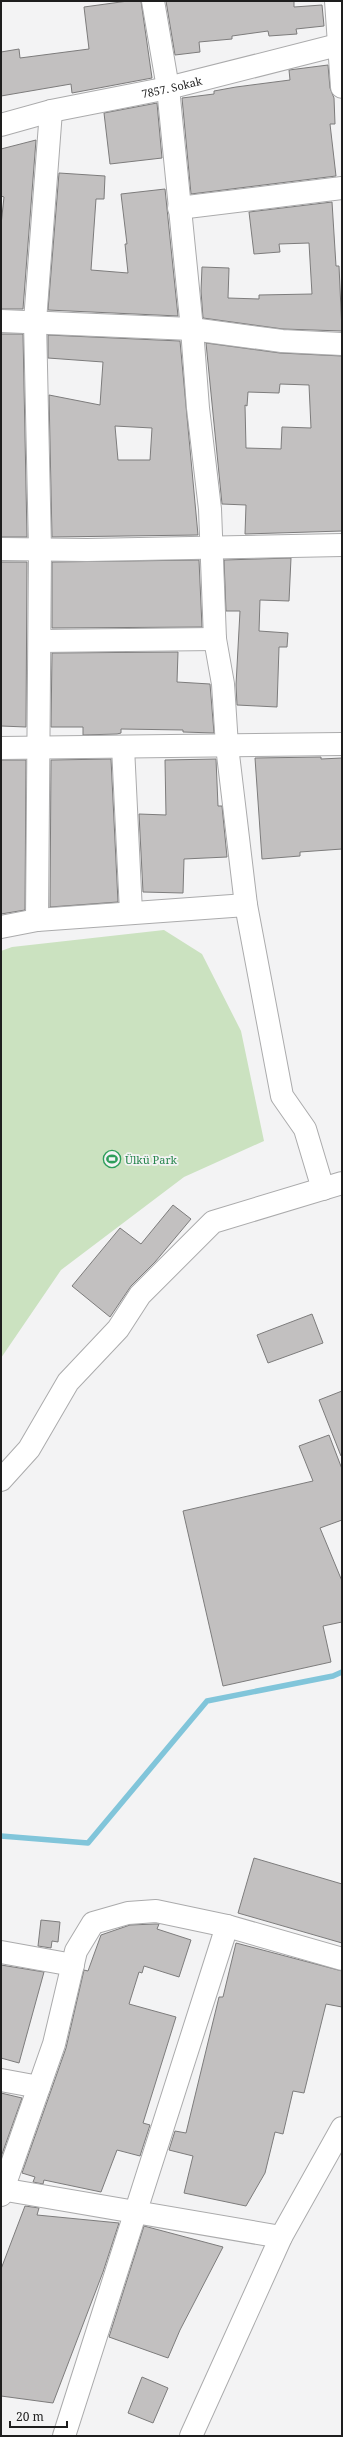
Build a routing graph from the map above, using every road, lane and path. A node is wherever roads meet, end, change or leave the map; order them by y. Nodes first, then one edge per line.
1 (153, 1) edge
2 (336, 1) edge
3 (340, 45) edge
4 (342, 87) edge
5 (168, 88) junction
6 (51, 111) junction
7 (1, 125) edge
8 (342, 188) edge
9 (179, 208) junction
10 (1, 321) edge
11 (35, 321) junction
12 (192, 329) junction
13 (342, 344) edge
14 (342, 545) edge
15 (213, 547) junction
16 (1, 549) edge
17 (40, 549) junction
18 (215, 639) junction
19 (40, 641) junction
20 (342, 744) edge
21 (227, 746) junction
22 (123, 747) junction
23 (1, 748) edge
24 (38, 748) junction
25 (246, 905) junction
26 (131, 912) junction
27 (37, 920) junction
28 (1, 927) edge
29 (333, 1186) edge
30 (1, 1480) edge
31 (226, 1926) junction
32 (1, 1952) edge
33 (342, 1959) edge
34 (73, 1965) junction
35 (1, 2080) edge
36 (39, 2087) junction
37 (342, 2128) edge
38 (2, 2191) edge
39 (135, 2213) junction
40 (281, 2237) junction
41 (64, 2436) edge
42 (191, 2436) edge

1 - 5 street
2 - 3 street
3 - 4 street
3 - 5 street, 7857. Sokak
5 - 6 street, 7857. Sokak
5 - 9 street
6 - 7 street, 7857. Sokak
6 - 11 street
8 - 9 street
9 - 12 street
10 - 11 street
11 - 12 street
11 - 17 street
12 - 13 street
12 - 15 street
14 - 15 street
15 - 17 street
15 - 18 street
16 - 17 street
17 - 19 street
18 - 19 street
18 - 21 street
19 - 24 street
20 - 21 street
21 - 22 street
21 - 25 street
22 - 24 street
22 - 26 street
23 - 24 street
24 - 27 street
25 - 26 street
25 - 29 street
26 - 27 street
27 - 28 street
29 - 30 street
31 - 33 street
31 - 34 street
31 - 39 street
32 - 34 street
34 - 36 street
35 - 36 street
36 - 38 street
37 - 40 street
38 - 39 street
39 - 40 street
39 - 41 street
40 - 42 street

